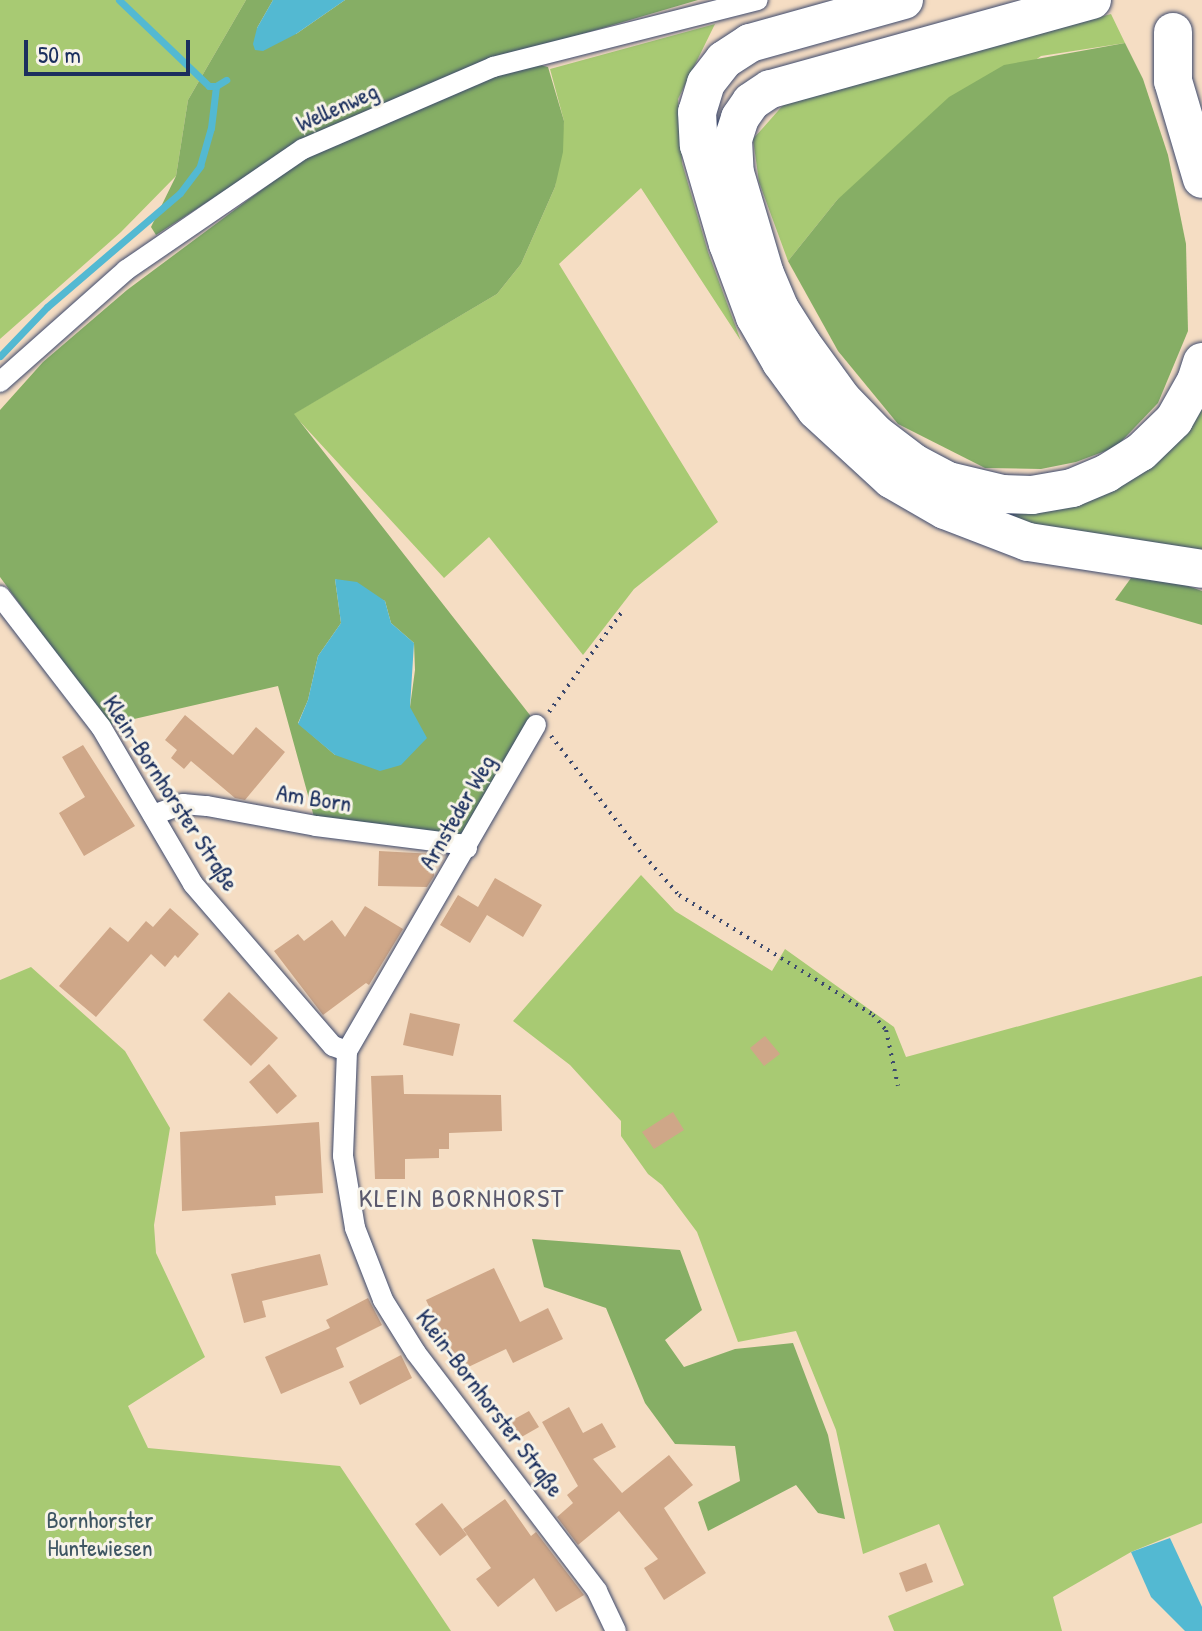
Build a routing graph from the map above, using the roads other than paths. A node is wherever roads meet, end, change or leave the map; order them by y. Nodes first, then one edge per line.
1 (758, 0) edge
2 (904, 0) edge
3 (1092, 0) edge
4 (1168, 16) edge
5 (1191, 96) edge
6 (1202, 179) edge
7 (1202, 362) edge
8 (0, 382) edge
9 (1202, 569) edge
10 (0, 596) edge
11 (536, 725) road end
12 (153, 815) junction
13 (467, 848) junction
14 (347, 1051) junction
15 (616, 1631) edge

1 - 8 street, Wellenweg
2 - 9 highway
3 - 7 highway
4 - 5 highway
5 - 6 highway
10 - 12 street, Klein-Bornhorster Straße
11 - 13 street, Arnsteder Weg
12 - 13 street, Am Born
12 - 14 street, Klein-Bornhorster Straße
13 - 14 street, Arnsteder Weg
14 - 15 street, Klein-Bornhorster Straße

